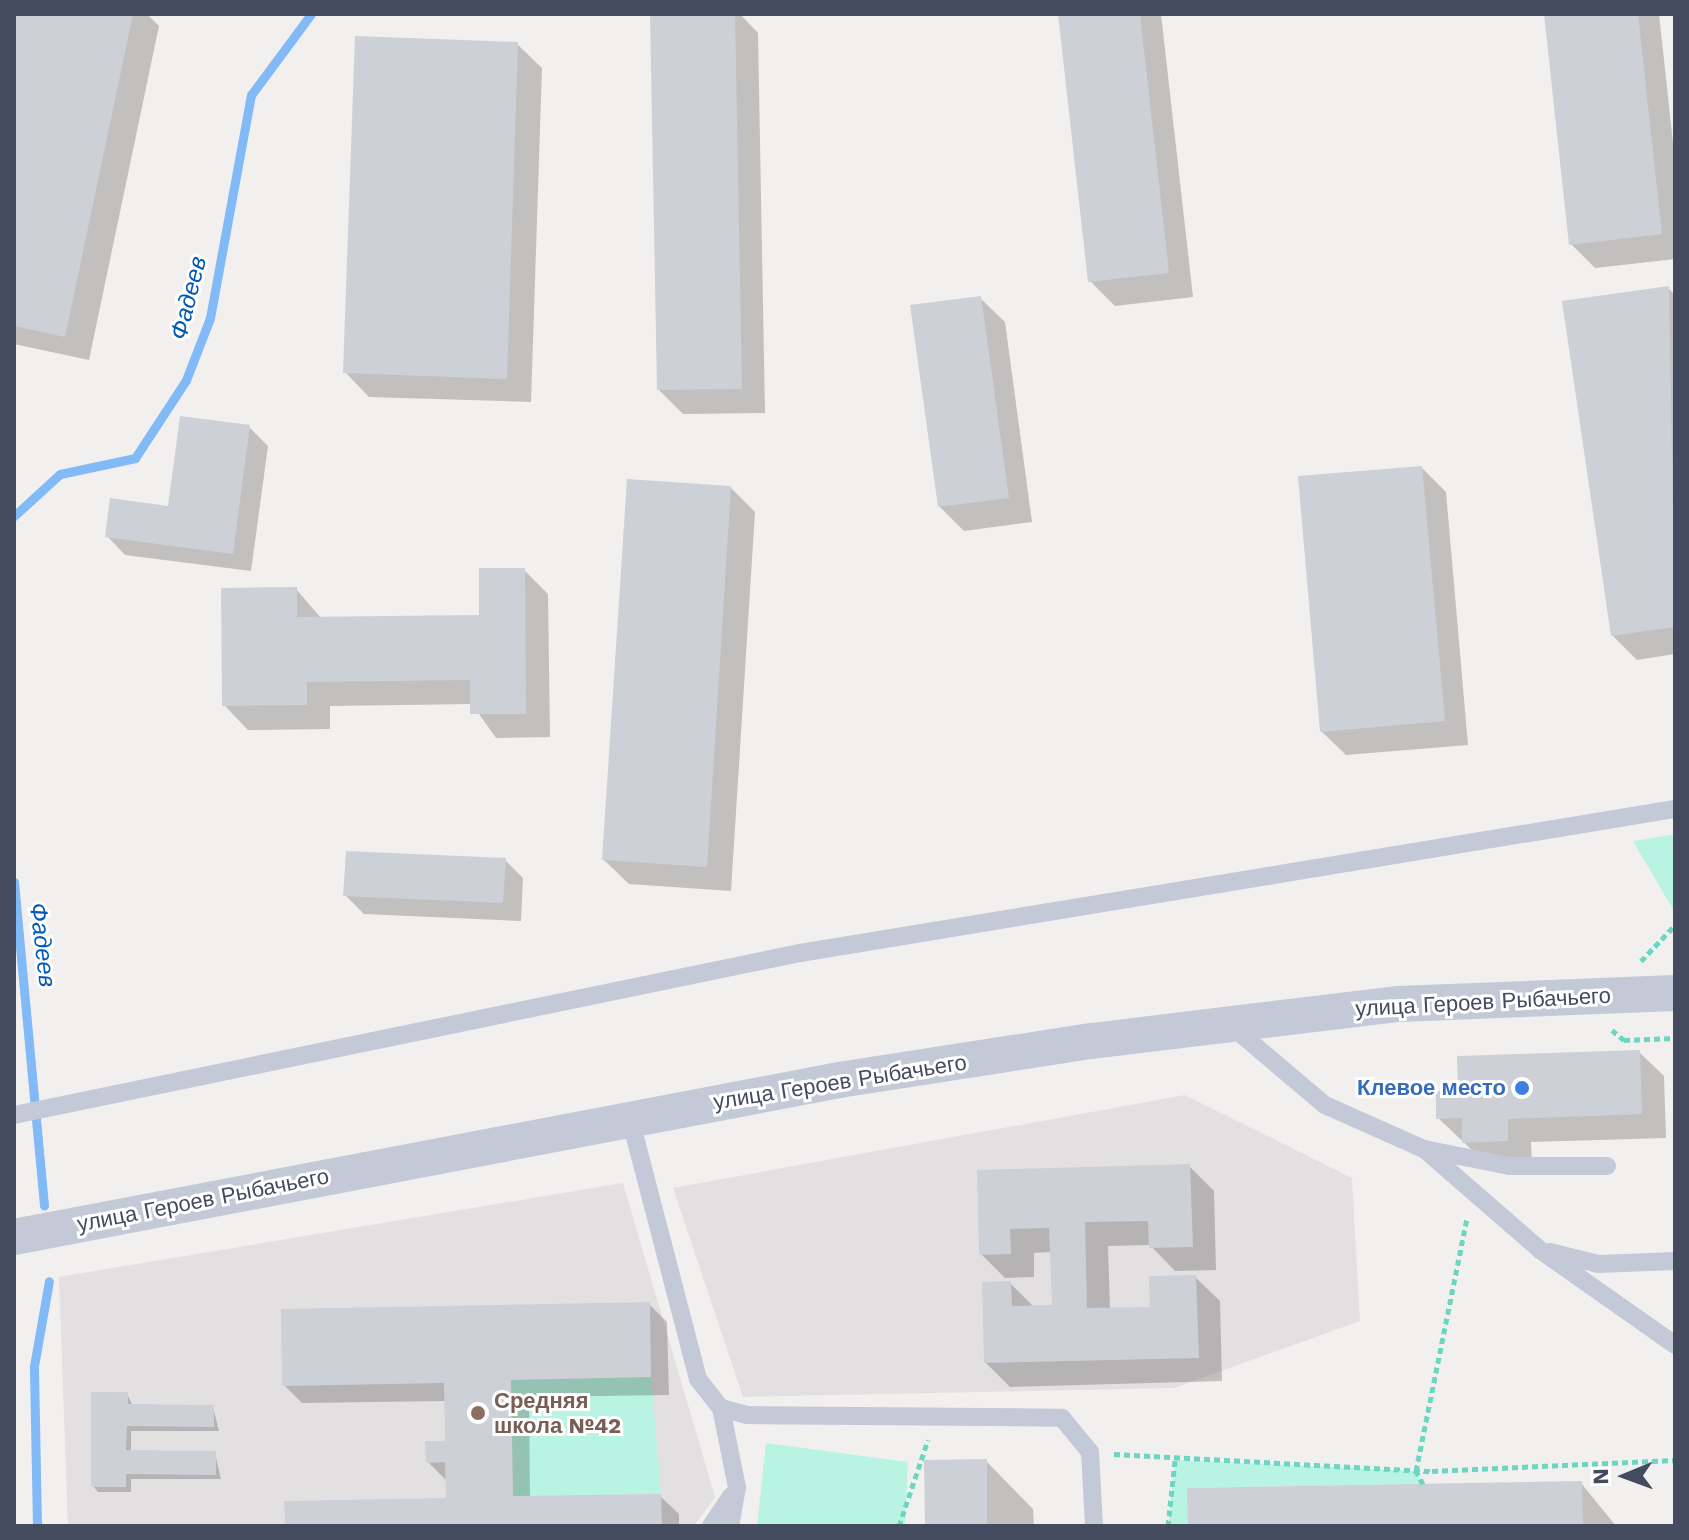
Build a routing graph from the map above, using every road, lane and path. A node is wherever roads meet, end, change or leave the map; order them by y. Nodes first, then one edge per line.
1 (1675, 809) edge
2 (1675, 993) edge
3 (1227, 1023) junction
4 (14, 1115) edge
5 (630, 1118) junction
6 (1424, 1149) junction
7 (1607, 1166) dead end
8 (1472, 1196) junction
9 (14, 1237) edge
10 (1540, 1250) junction
11 (1675, 1261) edge
12 (1675, 1345) edge
13 (721, 1408) junction
14 (935, 1416) junction
15 (1090, 1452) junction
16 (1175, 1460) junction
17 (1675, 1460) edge
18 (1416, 1471) junction
19 (1423, 1484) dead end
20 (737, 1487) junction
21 (711, 1526) edge
22 (730, 1526) edge
23 (899, 1526) edge
24 (1094, 1526) edge
25 (1168, 1526) edge

1 - 4 lane
2 - 3 street, улица Героев Рыбачьего
3 - 5 street, улица Героев Рыбачьего
3 - 6 lane
5 - 9 street, улица Героев Рыбачьего
5 - 13 lane
6 - 7 lane
6 - 8 lane
8 - 10 lane
8 - 18 path
10 - 11 lane
10 - 12 lane
13 - 14 lane
13 - 20 lane
14 - 15 lane
14 - 23 path
15 - 16 path
15 - 24 lane
16 - 18 path
16 - 25 path
17 - 18 path
18 - 19 path
20 - 21 lane
20 - 22 lane

